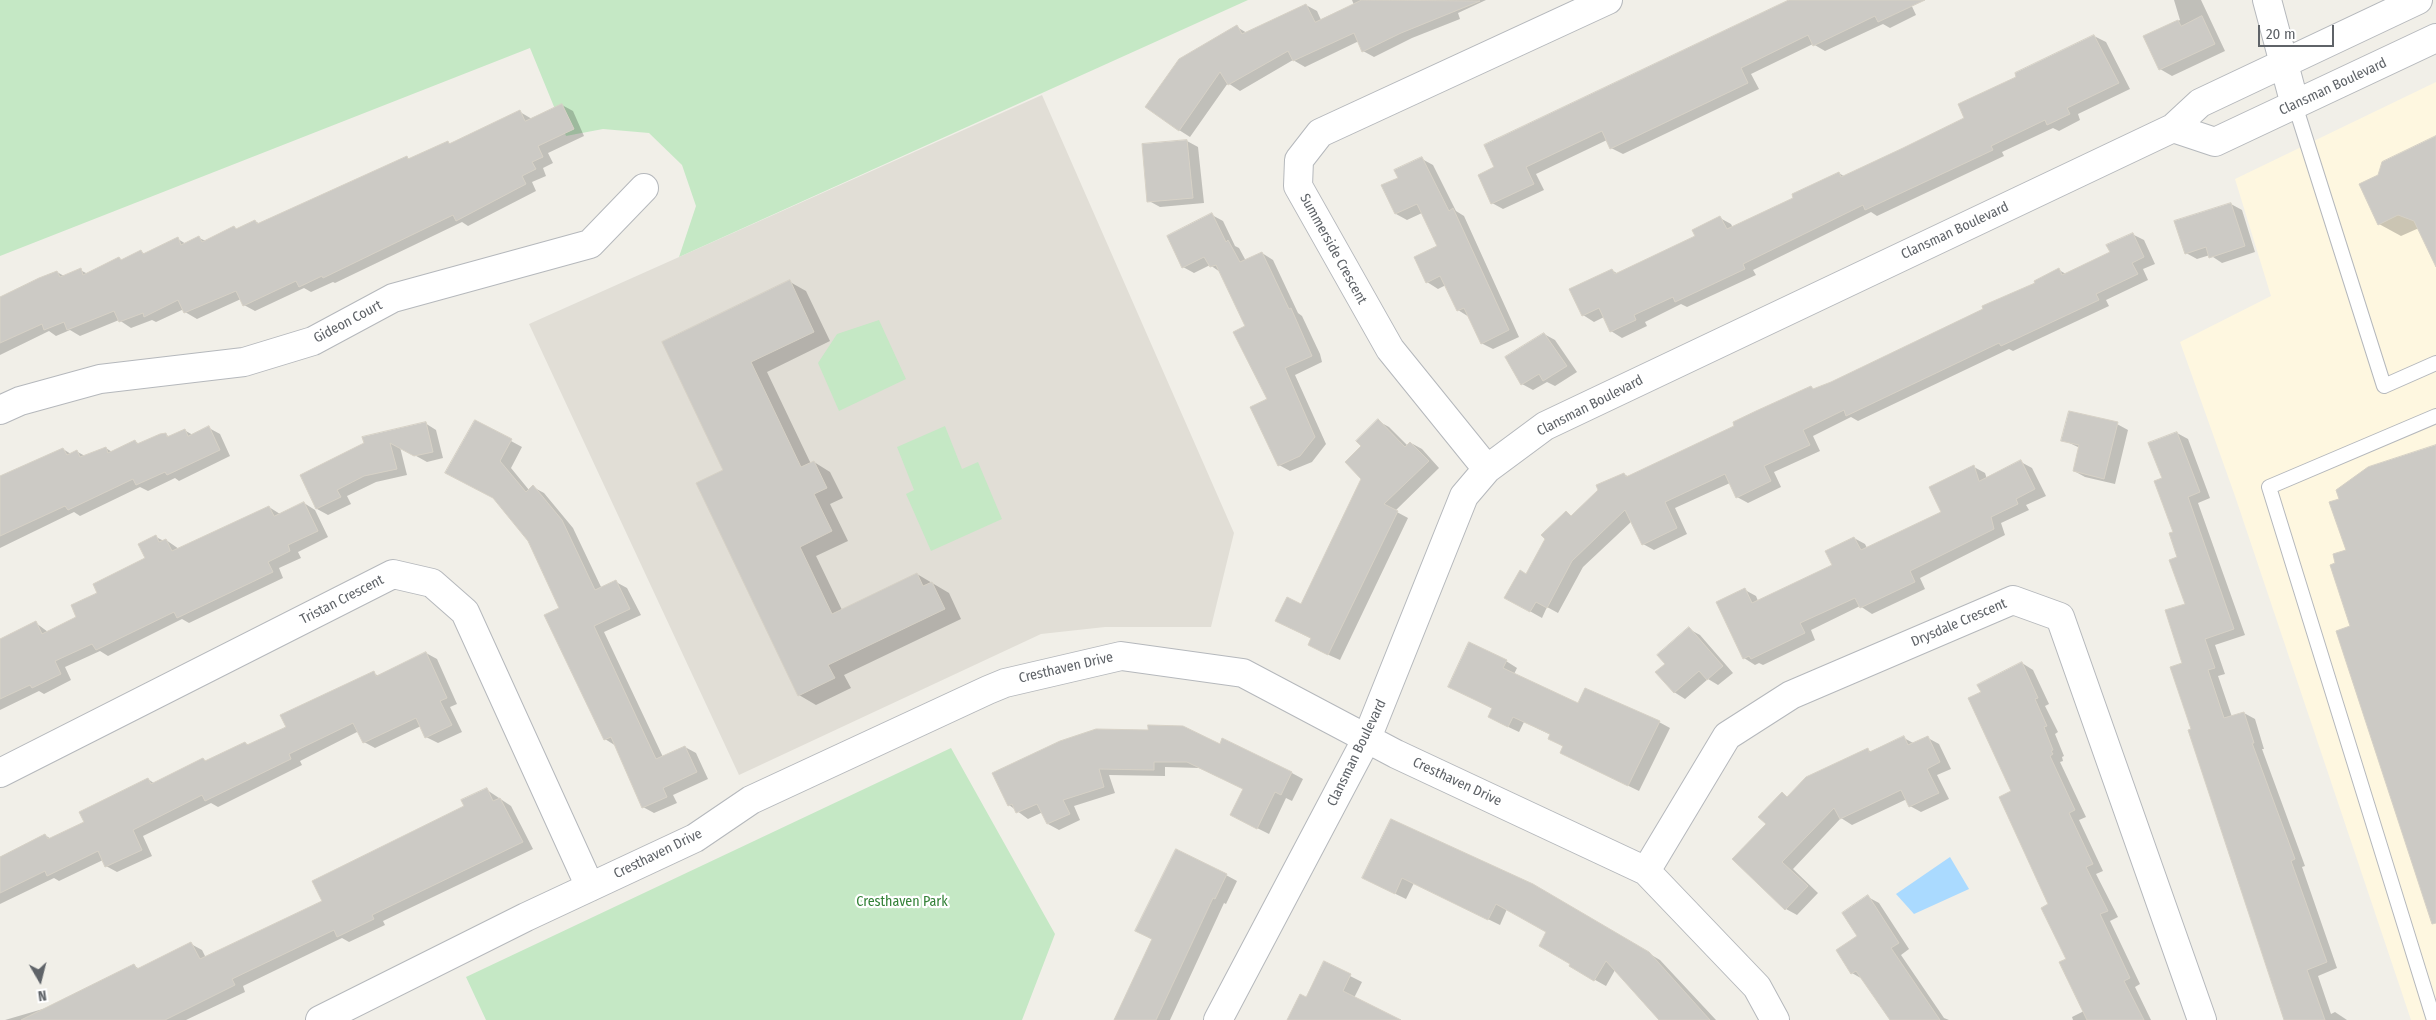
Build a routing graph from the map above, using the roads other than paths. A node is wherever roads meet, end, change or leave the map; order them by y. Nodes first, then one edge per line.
1 (1608, 0) edge
2 (2266, 0) edge
3 (2418, 0) edge
4 (2436, 38) edge
5 (2284, 64) junction
6 (2295, 106) junction
7 (2173, 128) junction
8 (644, 188) dead end
9 (2436, 363) edge
10 (0, 410) edge
11 (2436, 416) edge
12 (1487, 468) junction
13 (1367, 738) junction
14 (0, 772) edge
15 (1646, 871) junction
16 (590, 887) junction
17 (320, 1020) edge
18 (1218, 1020) edge
19 (1775, 1020) edge
20 (2202, 1020) edge
21 (2434, 1020) edge

1 - 12 street, Summerside Crescent
2 - 5 street
3 - 5 street, Clansman Boulevard
4 - 6 street, Clansman Boulevard
5 - 6 street
5 - 7 street, Clansman Boulevard
6 - 7 street, Clansman Boulevard
6 - 9 lane
7 - 12 street, Clansman Boulevard
8 - 10 street, Gideon Court
11 - 21 lane
12 - 13 street, Clansman Boulevard
13 - 15 street, Cresthaven Drive
13 - 16 street, Cresthaven Drive
13 - 18 street, Clansman Boulevard
14 - 16 street, Tristan Crescent
15 - 19 street, Cresthaven Drive
15 - 20 street, Drysdale Crescent
16 - 17 street, Cresthaven Drive

